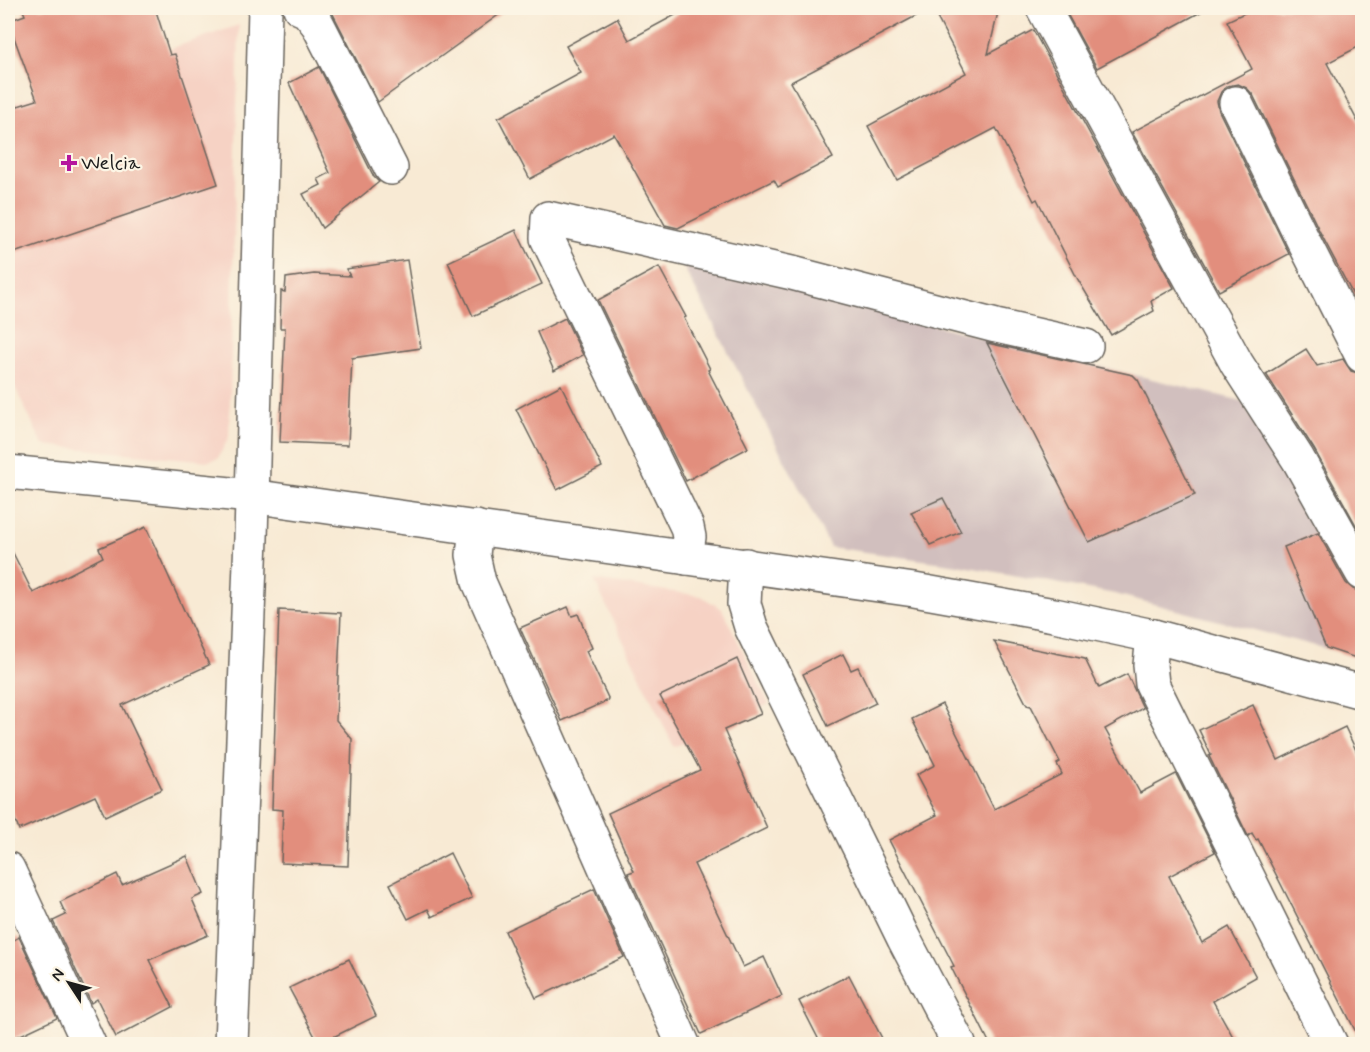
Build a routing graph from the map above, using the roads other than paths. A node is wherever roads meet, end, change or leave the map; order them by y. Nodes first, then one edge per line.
1 (265, 8) edge
2 (300, 8) edge
3 (1043, 8) edge
4 (1236, 103) dead end
5 (391, 168) dead end
6 (1086, 346) dead end
7 (1362, 356) edge
8 (8, 472) edge
9 (251, 496) junction
10 (476, 527) junction
11 (686, 558) junction
12 (746, 565) junction
13 (1362, 573) edge
14 (1153, 636) junction
15 (1362, 692) edge
16 (8, 869) edge
17 (89, 1044) edge
18 (231, 1044) edge
19 (683, 1044) edge
20 (959, 1044) edge
21 (1330, 1044) edge

1 - 9 street
2 - 5 street
3 - 13 street
4 - 7 street
6 - 11 street
8 - 9 street
9 - 10 street
9 - 18 street
10 - 11 street
10 - 19 street
11 - 12 street
12 - 14 street
12 - 20 street
14 - 15 street
14 - 21 street
16 - 17 street

